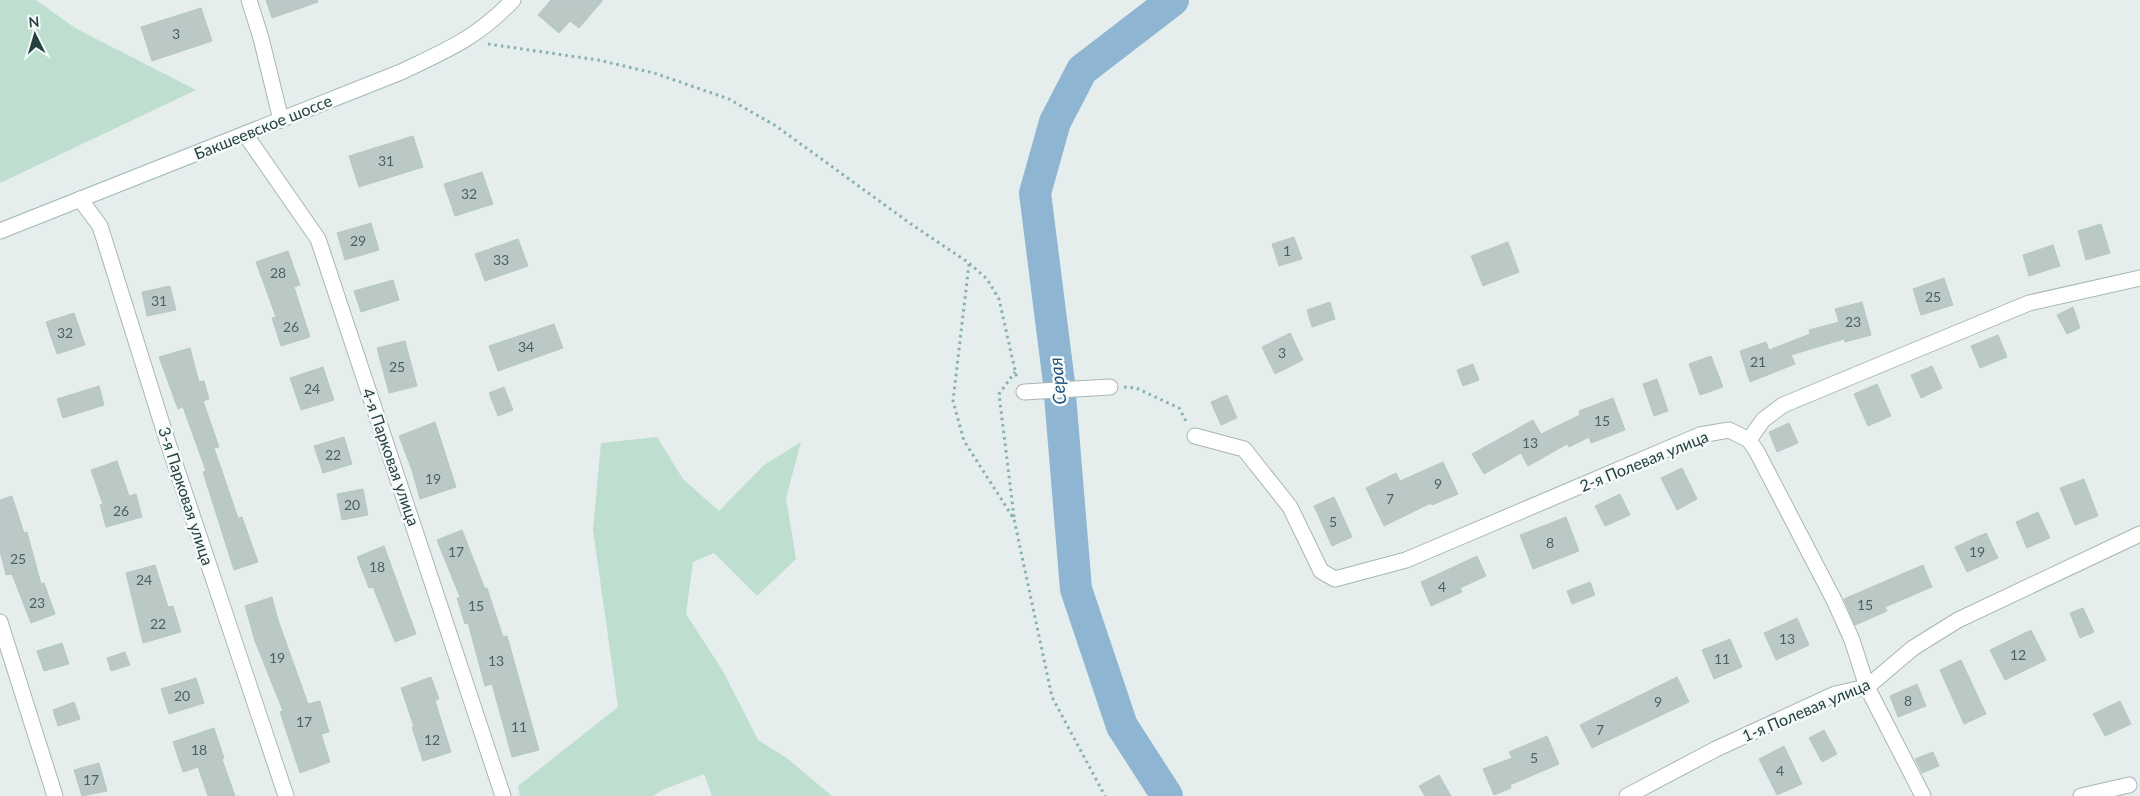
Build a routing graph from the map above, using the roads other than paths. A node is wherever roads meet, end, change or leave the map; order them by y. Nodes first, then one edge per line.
1 (249, 0) edge
2 (513, 0) edge
3 (281, 120) junction
4 (245, 134) junction
5 (80, 199) junction
6 (0, 231) edge
7 (2140, 278) edge
8 (1110, 386) road end
9 (1024, 392) road end
10 (1195, 436) road end
11 (1749, 440) junction
12 (2140, 534) edge
13 (0, 622) edge
14 (1867, 687) junction
15 (2129, 785) dead end
16 (55, 796) edge
17 (286, 796) edge
18 (504, 796) edge
19 (1627, 796) edge
20 (1923, 796) edge
21 (2081, 796) edge

1 - 3 street
2 - 3 street, Бакшеевское шоссе
3 - 4 street, Бакшеевское шоссе
4 - 5 street, Бакшеевское шоссе
4 - 18 street, 4-я Парковая улица
5 - 6 street, Бакшеевское шоссе
5 - 17 street, 3-я Парковая улица
7 - 11 street
8 - 9 street
10 - 11 street, 2-я Полевая улица
11 - 14 street
12 - 14 street, 1-я Полевая улица
13 - 16 street
14 - 19 street, 1-я Полевая улица
14 - 20 street
15 - 21 street

